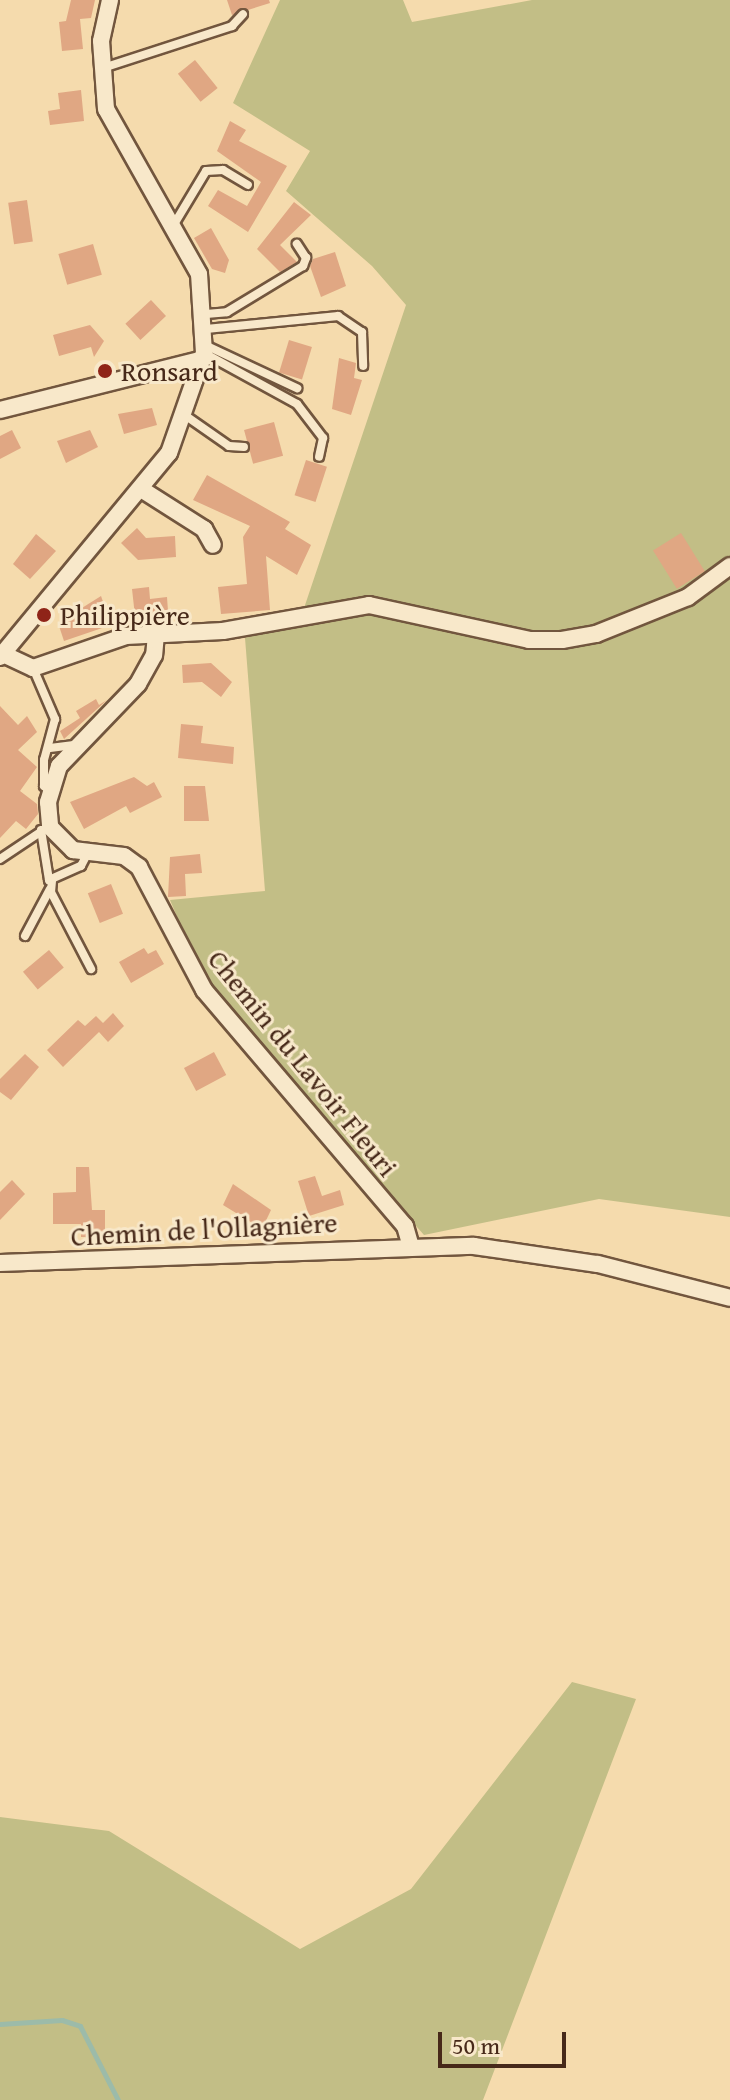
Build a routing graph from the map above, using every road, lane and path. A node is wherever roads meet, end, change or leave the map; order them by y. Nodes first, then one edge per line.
1 (110, 0) edge
2 (243, 14) dead end
3 (103, 68) junction
4 (248, 185) dead end
5 (173, 226) junction
6 (297, 244) dead end
7 (205, 340) junction
8 (363, 366) dead end
9 (297, 388) dead end
10 (0, 410) edge
11 (186, 416) junction
12 (244, 447) dead end
13 (319, 457) dead end
14 (141, 489) junction
15 (213, 545) dead end
16 (730, 566) edge
17 (156, 634) junction
18 (1, 655) edge
19 (33, 668) junction
20 (77, 747) junction
21 (50, 748) junction
22 (50, 791) junction
23 (46, 829) junction
24 (87, 854) junction
25 (0, 859) edge
26 (51, 885) junction
27 (25, 936) dead end
28 (91, 969) dead end
29 (410, 1244) junction
30 (0, 1263) edge
31 (730, 1298) edge

1 - 3 street
2 - 3 lane
3 - 5 street
4 - 5 lane
5 - 7 street
6 - 7 lane
7 - 8 lane
7 - 9 lane
7 - 10 street
7 - 11 street
7 - 13 lane
11 - 12 lane
11 - 14 street
14 - 15 street
14 - 18 street
16 - 17 street
17 - 19 street
17 - 20 street
18 - 19 street
19 - 21 lane
20 - 21 lane
20 - 22 street
21 - 22 lane
22 - 23 street
23 - 24 street, Chemin du Lavoir Fleuri
23 - 25 lane
23 - 26 lane
24 - 26 lane
24 - 29 street, Chemin du Lavoir Fleuri
26 - 27 lane
26 - 28 lane
29 - 30 street, Chemin de l'Ollagnière
29 - 31 street, Chemin de l'Ollagnière

